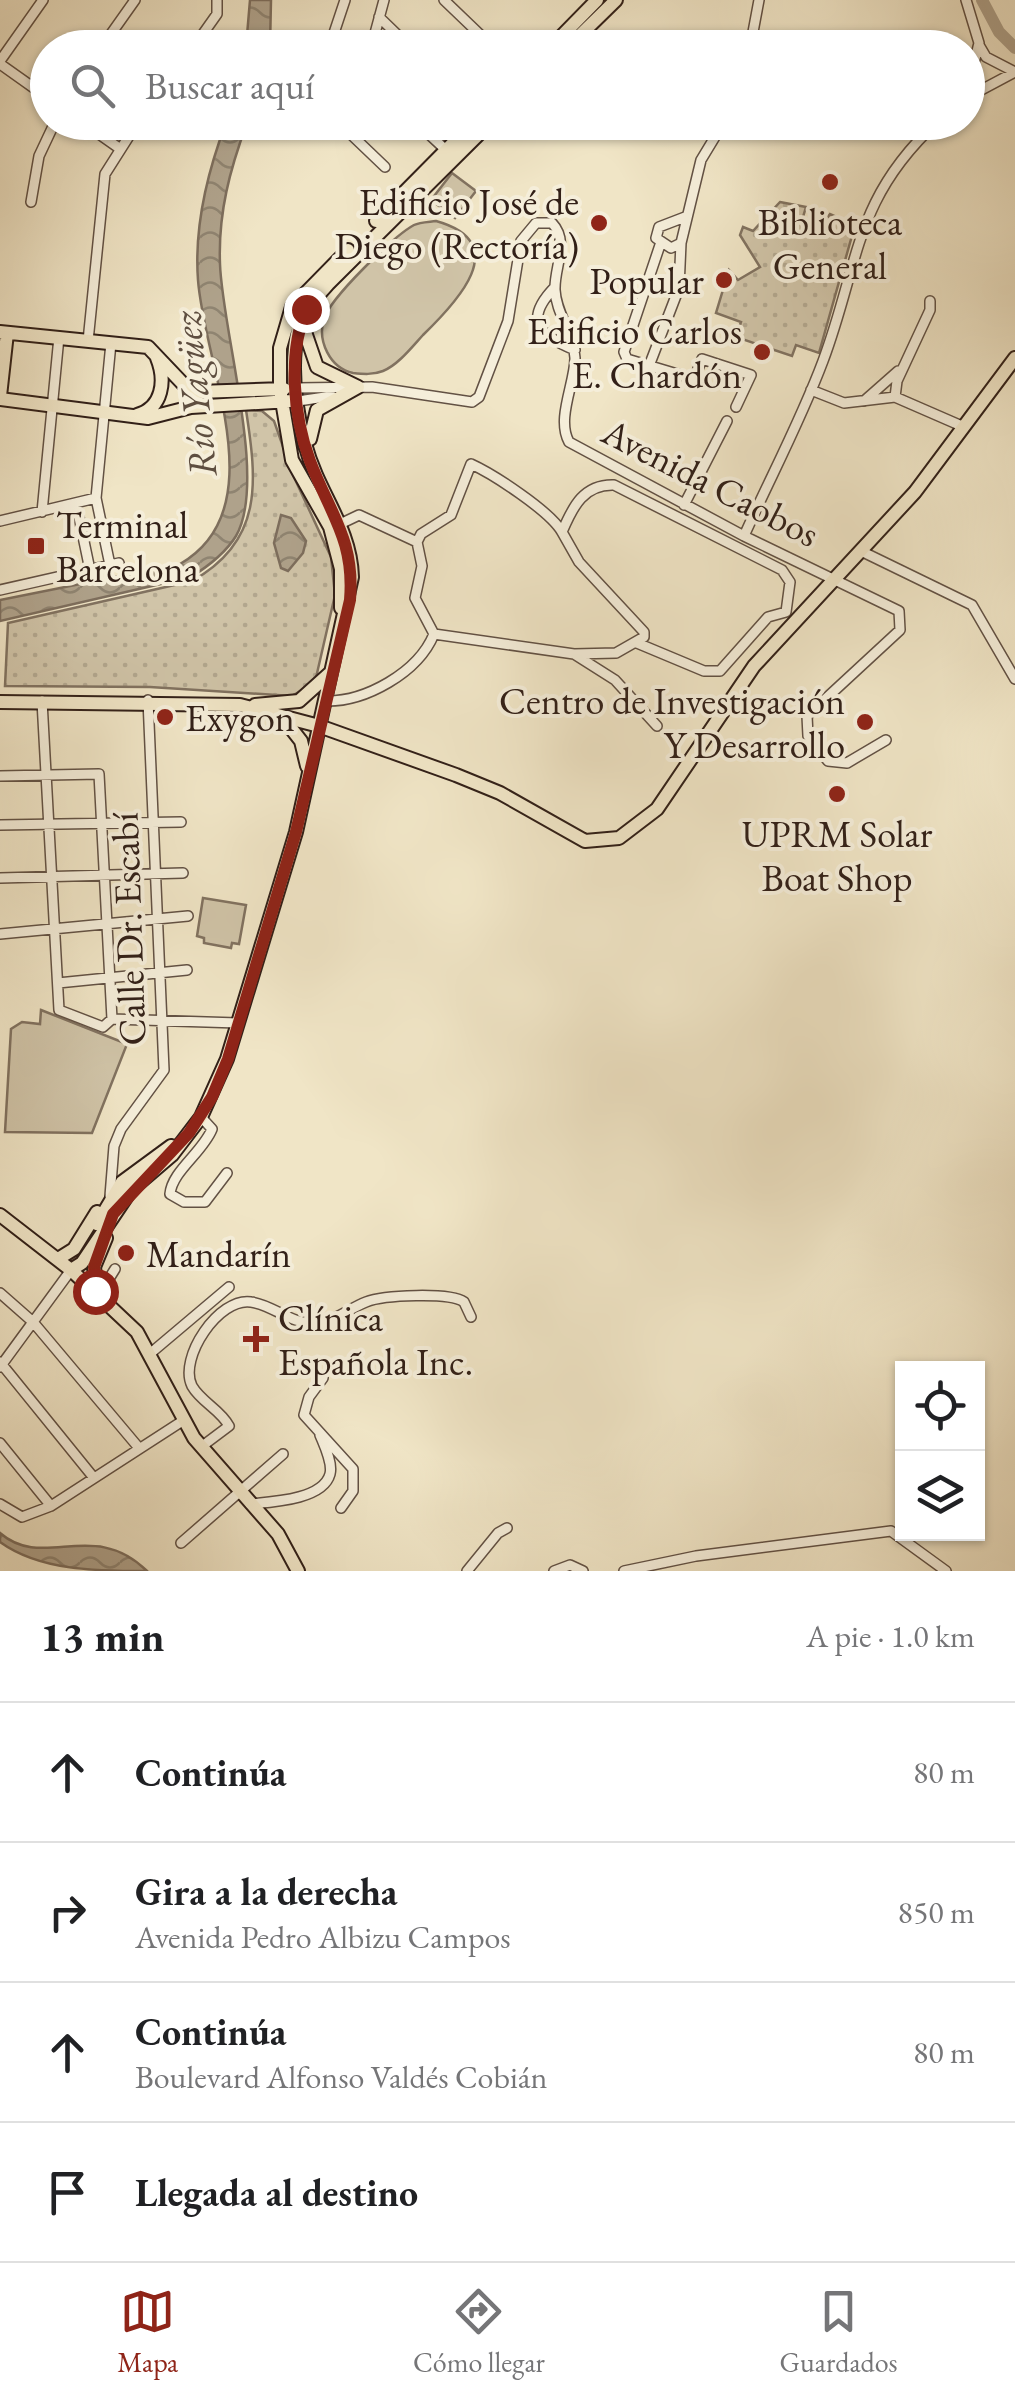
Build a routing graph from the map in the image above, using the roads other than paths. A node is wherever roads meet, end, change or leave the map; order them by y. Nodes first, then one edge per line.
1 (43, 0) edge
2 (134, 0) edge
3 (217, 0) edge
4 (345, 0) edge
5 (384, 0) edge
6 (444, 0) edge
7 (597, 0) edge
8 (759, 0) edge
9 (966, 0) edge
10 (614, 2) edge
11 (379, 17) junction
12 (569, 28) joint
13 (113, 30) edge
14 (206, 30) edge
15 (336, 30) edge
16 (375, 30) edge
17 (393, 30) edge
18 (475, 30) edge
19 (586, 30) edge
20 (753, 30) edge
21 (975, 30) edge
22 (985, 55) edge
23 (0, 62) edge
24 (1015, 72) edge
25 (30, 84) edge
26 (985, 88) edge
27 (46, 140) edge
28 (108, 140) edge
29 (125, 140) edge
30 (357, 140) edge
31 (435, 140) edge
32 (460, 140) edge
33 (468, 140) edge
34 (713, 140) edge
35 (918, 140) edge
36 (119, 148) junction
37 (450, 154) junction
38 (385, 167) dead end
39 (32, 202) dead end
40 (685, 218) junction
41 (681, 244) junction
42 (660, 245) junction
43 (555, 286) junction
44 (930, 301) dead end
45 (306, 309) junction
46 (3, 332) edge
47 (59, 338) junction
48 (88, 341) junction
49 (111, 343) junction
50 (280, 348) junction
51 (574, 350) junction
52 (156, 353) junction
53 (1015, 358) edge
54 (648, 366) junction
55 (904, 366) junction
56 (358, 387) junction
57 (811, 390) junction
58 (297, 394) junction
59 (281, 395) junction
60 (896, 396) junction
61 (252, 397) junction
62 (0, 398) edge
63 (213, 399) junction
64 (864, 402) junction
65 (736, 407) dead end
66 (52, 408) junction
67 (105, 414) junction
68 (129, 416) junction
69 (727, 421) dead end
70 (964, 427) junction
71 (286, 436) junction
72 (309, 459) junction
73 (96, 498) junction
74 (76, 503) junction
75 (684, 505) junction
76 (42, 512) junction
77 (0, 521) edge
78 (335, 526) junction
79 (562, 532) junction
80 (744, 536) junction
81 (417, 542) junction
82 (863, 552) junction
83 (90, 570) junction
84 (838, 580) junction
85 (0, 590) edge
86 (434, 634) junction
87 (637, 643) junction
88 (574, 654) junction
89 (330, 672) junction
90 (1015, 679) edge
91 (148, 700) junction
92 (42, 701) junction
93 (324, 701) junction
94 (0, 702) edge
95 (240, 705) junction
96 (281, 716) junction
97 (319, 726) junction
98 (657, 726) dead end
99 (886, 740) dead end
100 (46, 775) junction
101 (0, 776) edge
102 (309, 780) junction
103 (181, 822) dead end
104 (101, 823) junction
105 (154, 823) junction
106 (49, 824) junction
107 (0, 825) edge
108 (183, 873) dead end
109 (156, 874) junction
110 (104, 875) junction
111 (52, 876) junction
112 (0, 878) edge
113 (188, 916) dead end
114 (158, 920) junction
115 (106, 923) junction
116 (54, 928) junction
117 (0, 934) edge
118 (187, 970) dead end
119 (161, 974) junction
120 (109, 977) junction
121 (58, 984) junction
122 (112, 1018) junction
123 (163, 1021) junction
124 (238, 1023) junction
125 (200, 1117) junction
126 (227, 1173) dead end
127 (112, 1207) junction
128 (0, 1216) edge
129 (58, 1259) junction
130 (74, 1264) junction
131 (114, 1268) dead end
132 (116, 1284) dead end
133 (229, 1287) dead end
134 (0, 1293) edge
135 (99, 1296) junction
136 (472, 1317) dead end
137 (33, 1322) junction
138 (152, 1352) junction
139 (1, 1364) edge
140 (324, 1378) dead end
141 (184, 1420) junction
142 (320, 1434) junction
143 (0, 1443) edge
144 (201, 1447) junction
145 (139, 1448) junction
146 (283, 1454) dead end
147 (94, 1478) junction
148 (237, 1492) junction
149 (0, 1504) edge
150 (250, 1504) junction
151 (52, 1506) junction
152 (341, 1508) dead end
153 (507, 1528) dead end
154 (182, 1543) dead end
155 (298, 1571) edge
156 (468, 1571) edge
157 (554, 1571) edge
158 (582, 1571) edge
159 (624, 1571) edge
160 (946, 1571) edge

1 - 23 street
2 - 13 street
3 - 14 street
4 - 15 street
5 - 11 street
6 - 18 street
7 - 12 main road
8 - 20 street
9 - 21 street
10 - 12 main road
10 - 19 main road
11 - 16 street
11 - 17 street
22 - 24 street
23 - 25 street
24 - 26 street
27 - 39 street
28 - 36 street
29 - 36 street
30 - 38 street
31 - 37 street
32 - 37 main road
33 - 37 main road
34 - 40 street
35 - 57 street
36 - 48 street
37 - 45 main road
37 - 50 main road
40 - 41 street
40 - 42 street
41 - 42 street
41 - 54 street
42 - 54 street
43 - 51 street, Avenida Caobos
43 - 51 street
43 - 56 street, Avenida Caobos
44 - 55 street
45 - 56 main road
45 - 58 main road
46 - 47 main road
46 - 62 main road
47 - 48 main road
47 - 66 street
48 - 49 main road
49 - 52 main road
49 - 67 street
50 - 59 main road
50 - 61 main road
51 - 75 street, Avenida Caobos
52 - 63 main road
52 - 68 main road
53 - 70 main road
54 - 65 street
55 - 60 street
55 - 64 street
56 - 58 street, Avenida Caobos
56 - 72 main road
57 - 64 street
57 - 80 street
58 - 59 main road
58 - 72 main road
59 - 61 main road
59 - 71 main road
60 - 64 street
60 - 70 street
61 - 63 main road
61 - 71 main road
62 - 66 main road
63 - 68 main road
66 - 67 main road
66 - 76 street
67 - 68 main road
67 - 73 street
69 - 75 street
70 - 82 main road
71 - 78 main road
72 - 78 main road
73 - 74 street
73 - 83 street
74 - 76 street
74 - 83 street
75 - 80 street, Avenida Caobos
76 - 77 street
78 - 81 street
78 - 89 main road
79 - 81 street
79 - 87 street
79 - 87 street
80 - 84 street, Avenida Caobos
81 - 86 street
82 - 84 main road
82 - 90 street
83 - 85 street
84 - 97 main road
84 - 99 street, Avenida Caobos
86 - 88 street
86 - 93 street
87 - 88 street
88 - 98 street
89 - 93 main road
89 - 95 main road
91 - 92 main road
91 - 95 main road
91 - 105 street, Calle Dr. Escabí
92 - 94 main road
92 - 100 street
93 - 97 main road
95 - 96 main road
96 - 97 main road
96 - 102 main road
97 - 102 main road
100 - 101 street
100 - 104 street
100 - 106 street
102 - 124 main road
103 - 105 street
104 - 105 street
104 - 106 street
104 - 110 street
105 - 109 street, Calle Dr. Escabí
106 - 107 street
106 - 111 street
108 - 109 street
109 - 110 street
109 - 114 street, Calle Dr. Escabí
110 - 111 street
110 - 115 street
111 - 112 street
111 - 116 street
113 - 114 street
114 - 115 street
114 - 119 street, Calle Dr. Escabí
115 - 116 street
115 - 120 street
116 - 117 street
116 - 121 street
118 - 119 street
119 - 120 street
119 - 123 street, Calle Dr. Escabí
120 - 121 street
120 - 122 street
121 - 122 street
122 - 123 street
123 - 124 street
123 - 127 street, Calle Dr. Escabí
124 - 125 main road
125 - 126 street
125 - 127 main road
127 - 129 main road
127 - 130 main road
127 - 135 main road
128 - 129 main road
129 - 130 main road
130 - 135 main road
130 - 137 street
131 - 135 street
132 - 135 street
133 - 138 street
134 - 137 street
135 - 138 main road
136 - 144 street
137 - 139 street
137 - 145 street
138 - 141 main road
139 - 147 street
140 - 142 street
141 - 144 main road
141 - 145 street
142 - 150 street
142 - 152 street
143 - 151 street
144 - 148 main road
145 - 147 street
146 - 148 street
147 - 151 street
148 - 150 main road
148 - 154 street
149 - 151 street
150 - 155 main road
153 - 156 street
157 - 158 street
159 - 160 street

